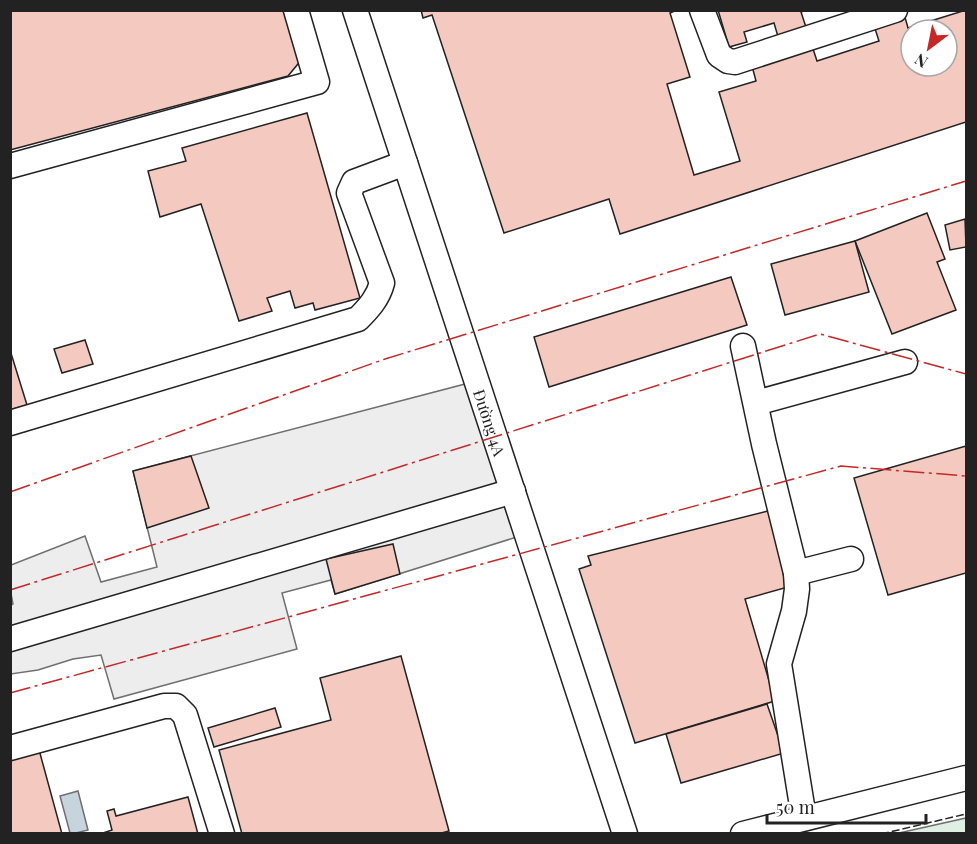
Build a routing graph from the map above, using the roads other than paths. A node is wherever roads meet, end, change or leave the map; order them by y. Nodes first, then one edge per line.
1 (296, 10) edge
2 (355, 10) edge
3 (702, 10) edge
4 (895, 10) edge
5 (405, 164) junction
6 (10, 166) edge
7 (743, 346) dead end
8 (905, 362) dead end
9 (756, 403) junction
10 (10, 423) edge
11 (513, 491) junction
12 (851, 559) dead end
13 (796, 573) junction
14 (10, 639) edge
15 (10, 748) edge
16 (966, 777) edge
17 (804, 818) junction
18 (222, 834) edge
19 (625, 834) edge
20 (742, 834) edge

1 - 6 street
2 - 5 street, Đường 4A
3 - 4 street
5 - 10 street
5 - 11 street, Đường 4A
7 - 9 street
8 - 9 street
9 - 13 street
11 - 14 street
11 - 19 street, Đường 4A
12 - 13 street
13 - 17 street
15 - 18 street
16 - 17 street
17 - 20 street

